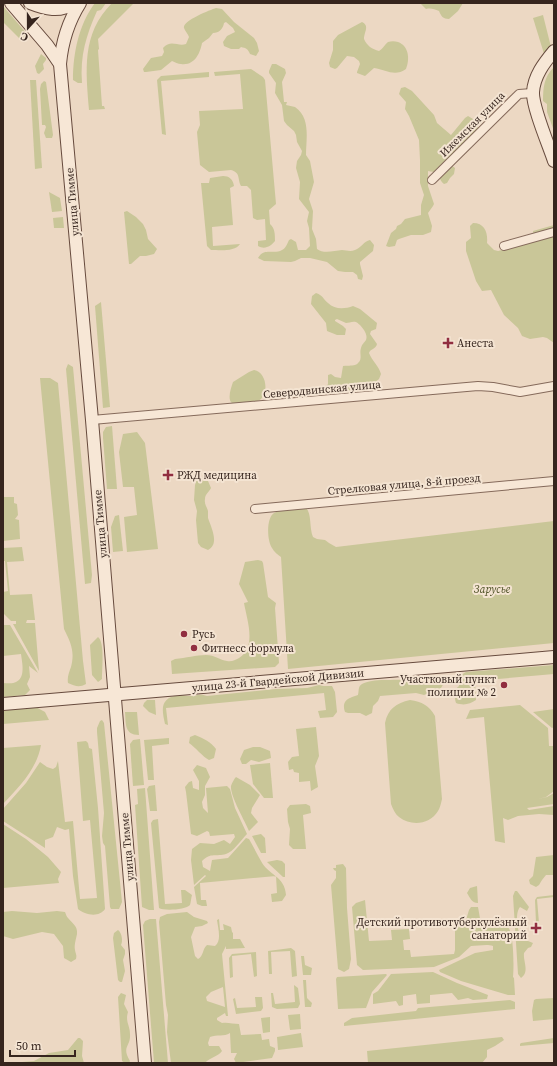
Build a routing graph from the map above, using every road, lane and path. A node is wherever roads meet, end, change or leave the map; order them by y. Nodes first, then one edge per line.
1 (11, 3) edge
2 (30, 3) edge
3 (74, 3) edge
4 (80, 3) edge
5 (554, 51) edge
6 (60, 64) junction
7 (532, 94) junction
8 (554, 161) edge
9 (432, 180) dead end
10 (554, 232) edge
11 (504, 246) dead end
12 (554, 386) edge
13 (92, 420) junction
14 (554, 481) edge
15 (255, 509) dead end
16 (554, 657) edge
17 (115, 694) junction
18 (3, 704) edge
19 (145, 1063) edge

1 - 6 main road
2 - 3 main road
4 - 6 main road, улица Тимме
5 - 7 main road
6 - 13 main road, улица Тимме
7 - 8 main road
7 - 9 street, Ижемская улица
10 - 11 street
12 - 13 street, Северодвинская улица
13 - 17 main road, улица Тимме
14 - 15 street, Стрелковая улица, 8-й проезд
16 - 17 main road, улица 23-й Гвардейской Дивизии
17 - 18 main road, улица 23-й Гвардейской Дивизии
17 - 19 main road, улица Тимме

